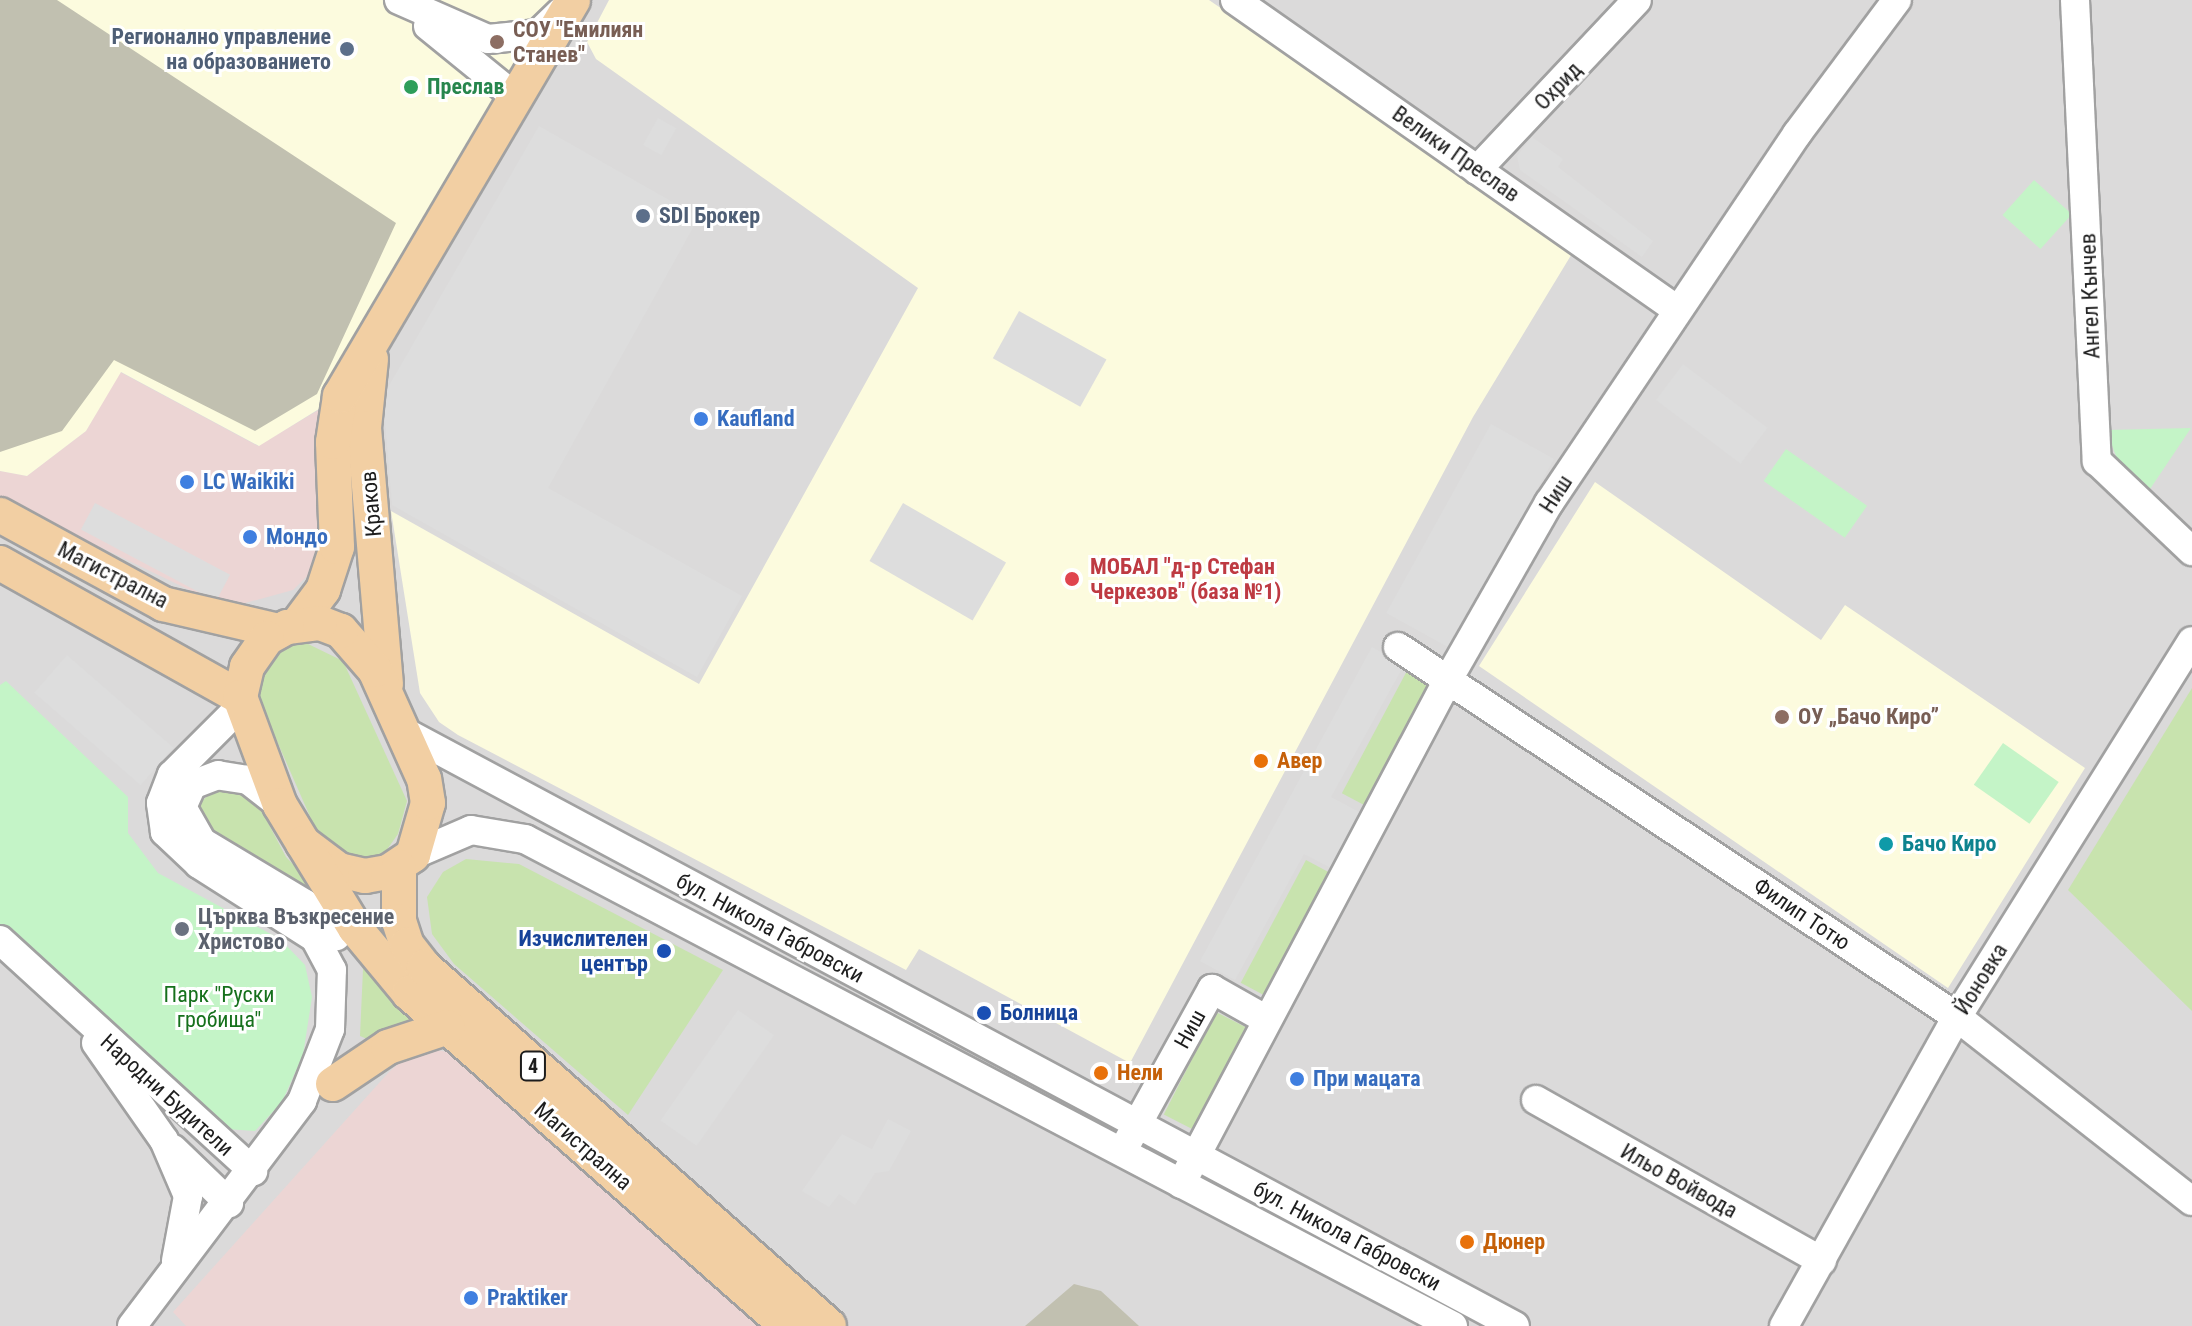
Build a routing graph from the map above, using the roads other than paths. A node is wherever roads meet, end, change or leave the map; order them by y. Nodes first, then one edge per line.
1 (397, 0) edge
2 (573, 0) edge
3 (1235, 0) edge
4 (1637, 0) edge
5 (1897, 0) edge
6 (2075, 0) edge
7 (514, 96) junction
8 (1477, 170) junction
9 (1676, 309) junction
10 (383, 317) junction
11 (0, 515) edge
12 (2192, 551) edge
13 (0, 563) edge
14 (288, 628) junction
15 (2192, 641) edge
16 (1398, 647) dead end
17 (1449, 678) junction
18 (387, 693) junction
19 (240, 701) junction
20 (403, 731) junction
21 (280, 805) junction
22 (303, 843) junction
23 (406, 861) junction
24 (0, 940) edge
25 (1957, 1017) junction
26 (81, 1018) junction
27 (1267, 1020) junction
28 (448, 1027) junction
29 (333, 1084) junction
30 (1536, 1100) dead end
31 (1137, 1124) junction
32 (164, 1140) junction
33 (1122, 1153) junction
34 (1196, 1155) junction
35 (253, 1171) junction
36 (1181, 1184) junction
37 (2192, 1201) edge
38 (229, 1203) junction
39 (1822, 1261) junction
40 (171, 1274) junction
41 (132, 1326) edge
42 (787, 1326) edge
43 (829, 1326) edge
44 (1453, 1326) edge
45 (1515, 1326) edge
46 (1784, 1326) edge

1 - 2 street
1 - 7 street
2 - 7 main road, Краков
3 - 8 street, Велики Преслав
4 - 8 street, Охрид
5 - 9 street, Ниш
6 - 12 street, Ангел Кънчев
7 - 10 main road, Краков
8 - 9 street, Велики Преслав
9 - 17 street, Ниш
10 - 14 main road, Краков
10 - 18 main road, Краков
11 - 14 main road, Магистрална / 4
13 - 19 main road, Магистрална
14 - 18 main road, Магистрална / 4
14 - 19 main road
15 - 25 street, Йоновка
16 - 17 street, Филип Тотю
17 - 25 street, Филип Тотю
17 - 27 street, Ниш
18 - 20 main road, Магистрална / 4
19 - 21 main road, Магистрална / 4
19 - 35 street
20 - 23 main road, Магистрална / 4
20 - 31 street, бул. Никола Габровски
21 - 22 main road, Магистрална / 4
21 - 29 street
22 - 23 main road, Магистрална / 4
22 - 28 main road, Магистрална / 4
23 - 33 street, бул. Никола Габровски
23 - 43 main road, Магистрална / 4
24 - 26 street, Народни Будители
25 - 37 street, Филип Тотю
25 - 39 street, Йоновка
26 - 32 street, Народни Будители
26 - 35 street, Народни Будители
27 - 31 street, Ниш
27 - 34 street, Ниш
28 - 29 main road
28 - 42 main road, Магистрална / 4
29 - 35 street
30 - 39 street, Ильо Войвода
31 - 33 street
31 - 34 street, бул. Никола Габровски
32 - 38 street
32 - 40 street, Народни Будители
33 - 36 street, бул. Никола Габровски
34 - 36 street, Ниш
34 - 45 street, бул. Никола Габровски
35 - 38 street
36 - 44 street, бул. Никола Габровски
38 - 40 street
39 - 46 street, Йоновка
40 - 41 street

